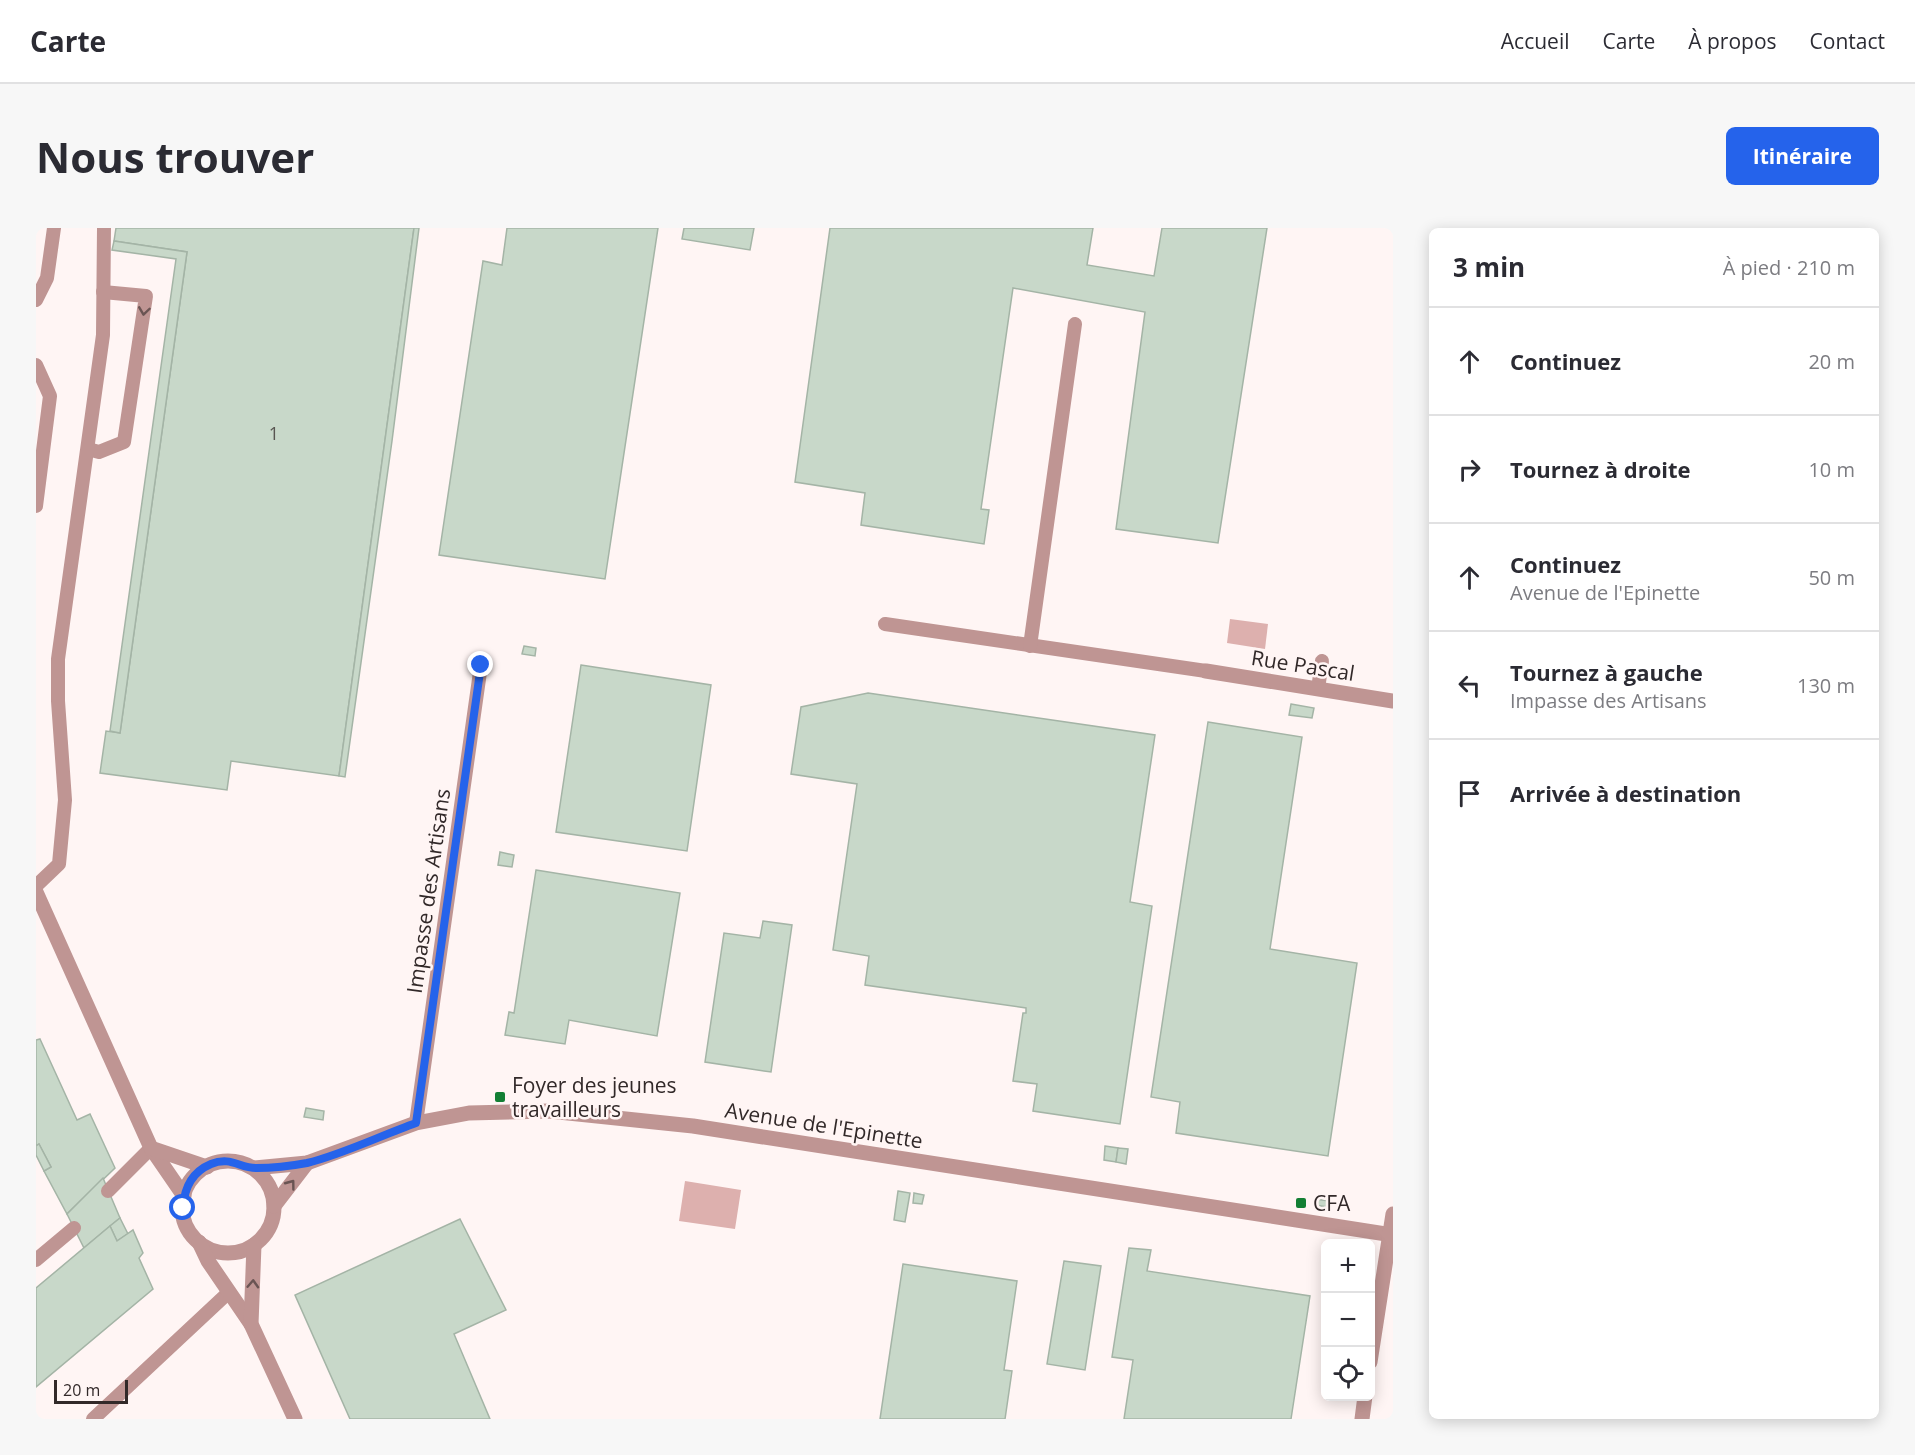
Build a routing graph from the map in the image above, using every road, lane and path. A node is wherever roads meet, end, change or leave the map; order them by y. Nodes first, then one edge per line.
1 (54, 228) edge
2 (104, 228) edge
3 (103, 292) junction
4 (36, 300) edge
5 (1076, 324) dead end
6 (36, 365) edge
7 (88, 449) junction
8 (36, 506) edge
9 (885, 624) dead end
10 (1030, 646) junction
11 (1322, 661) dead end
12 (481, 665) dead end
13 (1206, 671) joint
14 (1318, 689) junction
15 (1393, 701) edge
16 (36, 886) edge
17 (36, 892) edge
18 (416, 1123) junction
19 (152, 1148) junction
20 (307, 1163) junction
21 (207, 1167) junction
22 (253, 1168) junction
23 (108, 1191) dead end
24 (184, 1196) junction
25 (274, 1206) junction
26 (1393, 1214) edge
27 (74, 1228) dead end
28 (1391, 1235) edge
29 (199, 1242) junction
30 (254, 1245) junction
31 (36, 1260) edge
32 (229, 1292) junction
33 (251, 1324) junction
34 (1373, 1347) edge
35 (1364, 1401) edge
36 (93, 1419) edge
37 (295, 1419) edge
38 (1362, 1419) edge

1 - 4 lane
2 - 3 lane
3 - 7 lane
3 -> 7 lane
5 - 10 lane
6 - 8 lane
7 - 16 lane
9 - 10 lane
10 - 13 lane
11 - 14 lane
12 - 18 lane, Impasse des Artisans
13 - 14 street, Rue Pascal
14 - 15 street, Rue Pascal
17 - 19 street
18 - 20 street, Avenue de l'Epinette
18 - 28 street, Avenue de l'Epinette
19 - 21 street
19 - 23 lane
19 - 24 street
20 - 22 street, Avenue de l'Epinette
25 -> 20 street
21 - 22 street
21 - 24 street
22 - 25 street
24 - 29 street
25 - 30 street
26 - 28 street
27 - 31 lane
28 - 34 street
29 - 30 street
29 - 32 street
33 -> 30 street
32 - 33 street
32 - 36 lane
33 - 37 street
35 - 38 street

